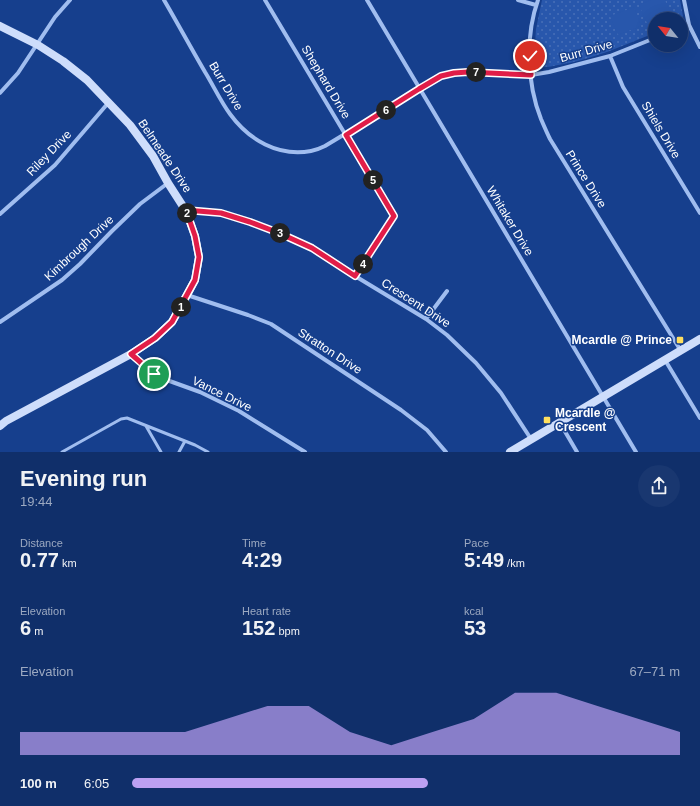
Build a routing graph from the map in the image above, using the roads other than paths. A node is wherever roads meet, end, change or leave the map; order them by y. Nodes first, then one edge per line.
1 (70, 0) edge
2 (164, 0) edge
3 (265, 0) edge
4 (367, 0) edge
5 (518, 0) edge
6 (538, 0) edge
7 (684, 0) edge
8 (536, 5) junction
9 (689, 25) joint
10 (0, 26) edge
11 (648, 41) edge
12 (38, 45) junction
13 (700, 47) edge
14 (610, 56) junction
15 (531, 75) junction
16 (419, 89) junction
17 (0, 93) edge
18 (109, 102) junction
19 (346, 135) junction
20 (168, 183) junction
21 (186, 210) junction
22 (700, 213) edge
23 (0, 214) edge
24 (355, 276) junction
25 (447, 291) dead end
26 (187, 295) junction
27 (426, 319) junction
28 (0, 322) edge
29 (700, 339) edge
30 (681, 351) junction
31 (131, 354) junction
32 (665, 360) junction
33 (604, 397) junction
34 (700, 418) edge
35 (560, 423) junction
36 (0, 426) edge
37 (146, 426) junction
38 (531, 439) junction
39 (185, 441) junction
40 (62, 452) edge
41 (161, 452) edge
42 (179, 452) edge
43 (208, 452) edge
44 (305, 452) edge
45 (446, 452) edge
46 (510, 452) edge
47 (577, 452) edge
48 (636, 452) edge

1 - 12 street
2 - 19 street, Burr Drive
3 - 19 street, Shephard Drive
4 - 16 street, Whitaker Drive
5 - 8 street
6 - 8 street, Prince Drive
7 - 9 street
8 - 15 street, Prince Drive
9 - 13 street
10 - 12 street, Belmeade Drive
11 - 14 street, Burr Drive
12 - 17 street
12 - 18 street, Belmeade Drive
14 - 15 street, Burr Drive
14 - 22 street, Shiels Drive
15 - 16 street, Burr Drive
15 - 30 street, Prince Drive
16 - 19 street, Burr Drive
16 - 33 street, Whitaker Drive
18 - 20 street, Belmeade Drive
18 - 23 street, Riley Drive
19 - 24 street, Shephard Drive
20 - 21 street, Belmeade Drive
20 - 28 street, Kimbrough Drive
21 - 24 street, Crescent Drive
21 - 26 street, Belmeade Drive
24 - 27 street, Crescent Drive
25 - 27 street
26 - 31 street, Belmeade Drive
26 - 45 street, Stratton Drive
27 - 38 street, Crescent Drive
29 - 30 street
30 - 32 street
31 - 36 street, Belmeade Drive
31 - 44 street, Vance Drive
32 - 33 street
32 - 34 street
33 - 35 street
33 - 48 street, Whitaker Drive
35 - 38 street
35 - 47 street
37 - 39 lane
37 - 40 lane
37 - 41 lane
38 - 46 street
39 - 42 lane
39 - 43 lane

